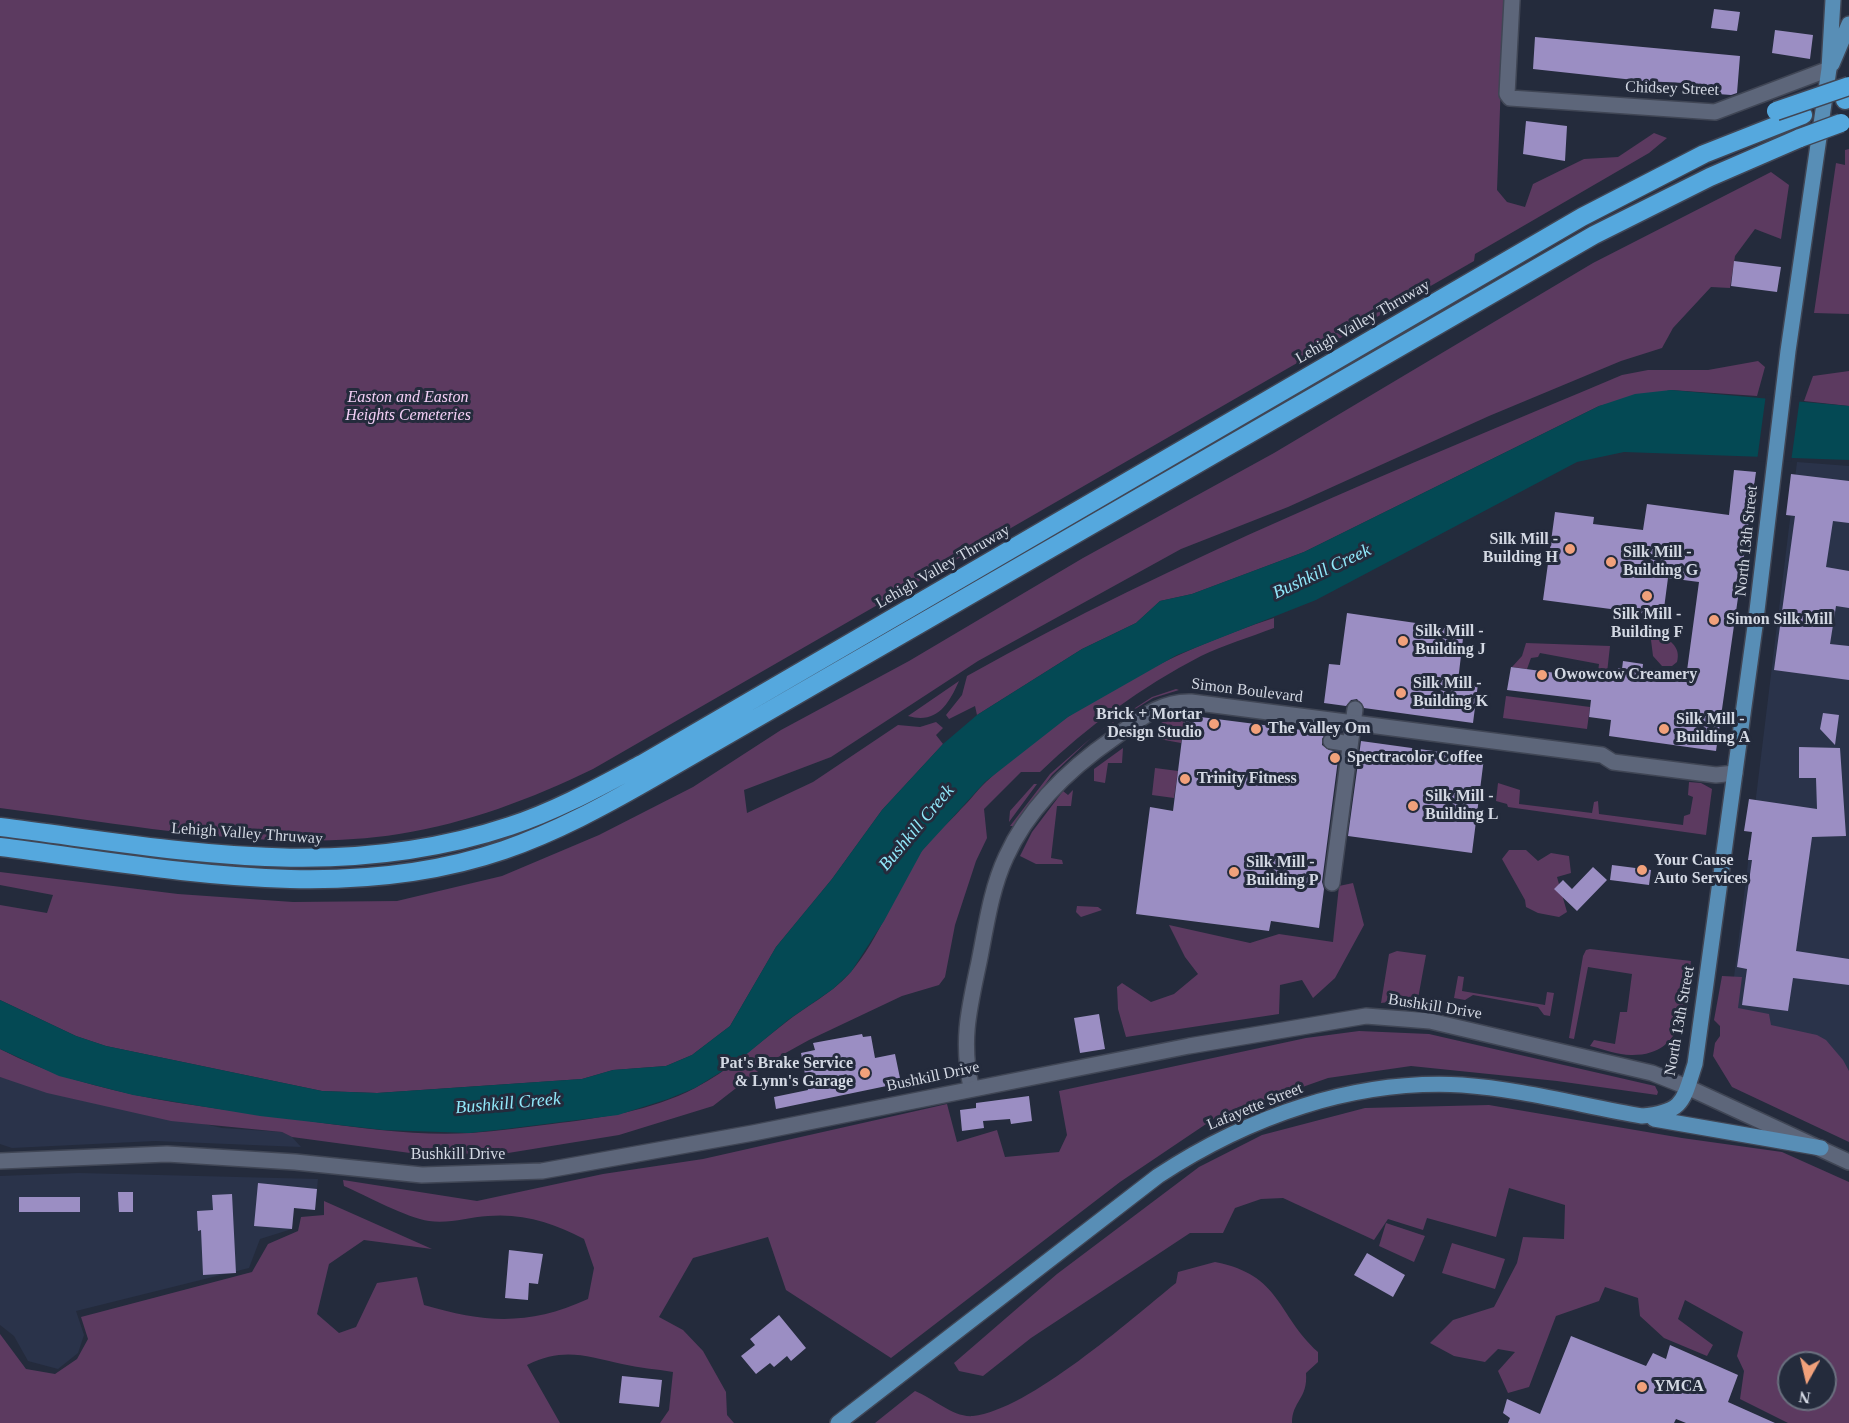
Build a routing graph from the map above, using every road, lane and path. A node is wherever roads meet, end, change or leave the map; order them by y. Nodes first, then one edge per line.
1 (1512, 0) edge
2 (1833, 0) edge
3 (1849, 24) edge
4 (1829, 69) junction
5 (1848, 94) edge
6 (1845, 122) edge
7 (1760, 132) junction
8 (1354, 716) junction
9 (1331, 741) dead end
10 (1350, 744) junction
11 (1735, 773) junction
12 (0, 827) edge
13 (0, 847) edge
14 (1332, 883) dead end
15 (1687, 1087) junction
16 (971, 1088) junction
17 (1642, 1116) junction
18 (1821, 1148) junction
19 (0, 1161) edge
20 (1849, 1162) edge
21 (838, 1423) edge

1 - 4 street, Chidsey Street
2 - 4 main road, North 13th Street
3 - 4 main road, North 13th Street
4 - 11 main road, North 13th Street
5 - 7 highway, Lehigh Valley Thruway
5 - 7 highway, bridge
6 - 13 highway, bridge
7 - 12 highway, Lehigh Valley Thruway
8 - 10 street
8 - 11 street, Simon Boulevard
8 - 16 street, Simon Boulevard
9 - 10 street
10 - 14 street
11 - 15 main road, North 13th Street
15 - 16 street, Bushkill Drive
15 - 17 main road, Lafayette Street
15 - 18 street, Bushkill Drive
16 - 19 street, Bushkill Drive
17 - 18 main road
17 - 21 main road, Lafayette Street
18 - 20 street, Bushkill Drive

